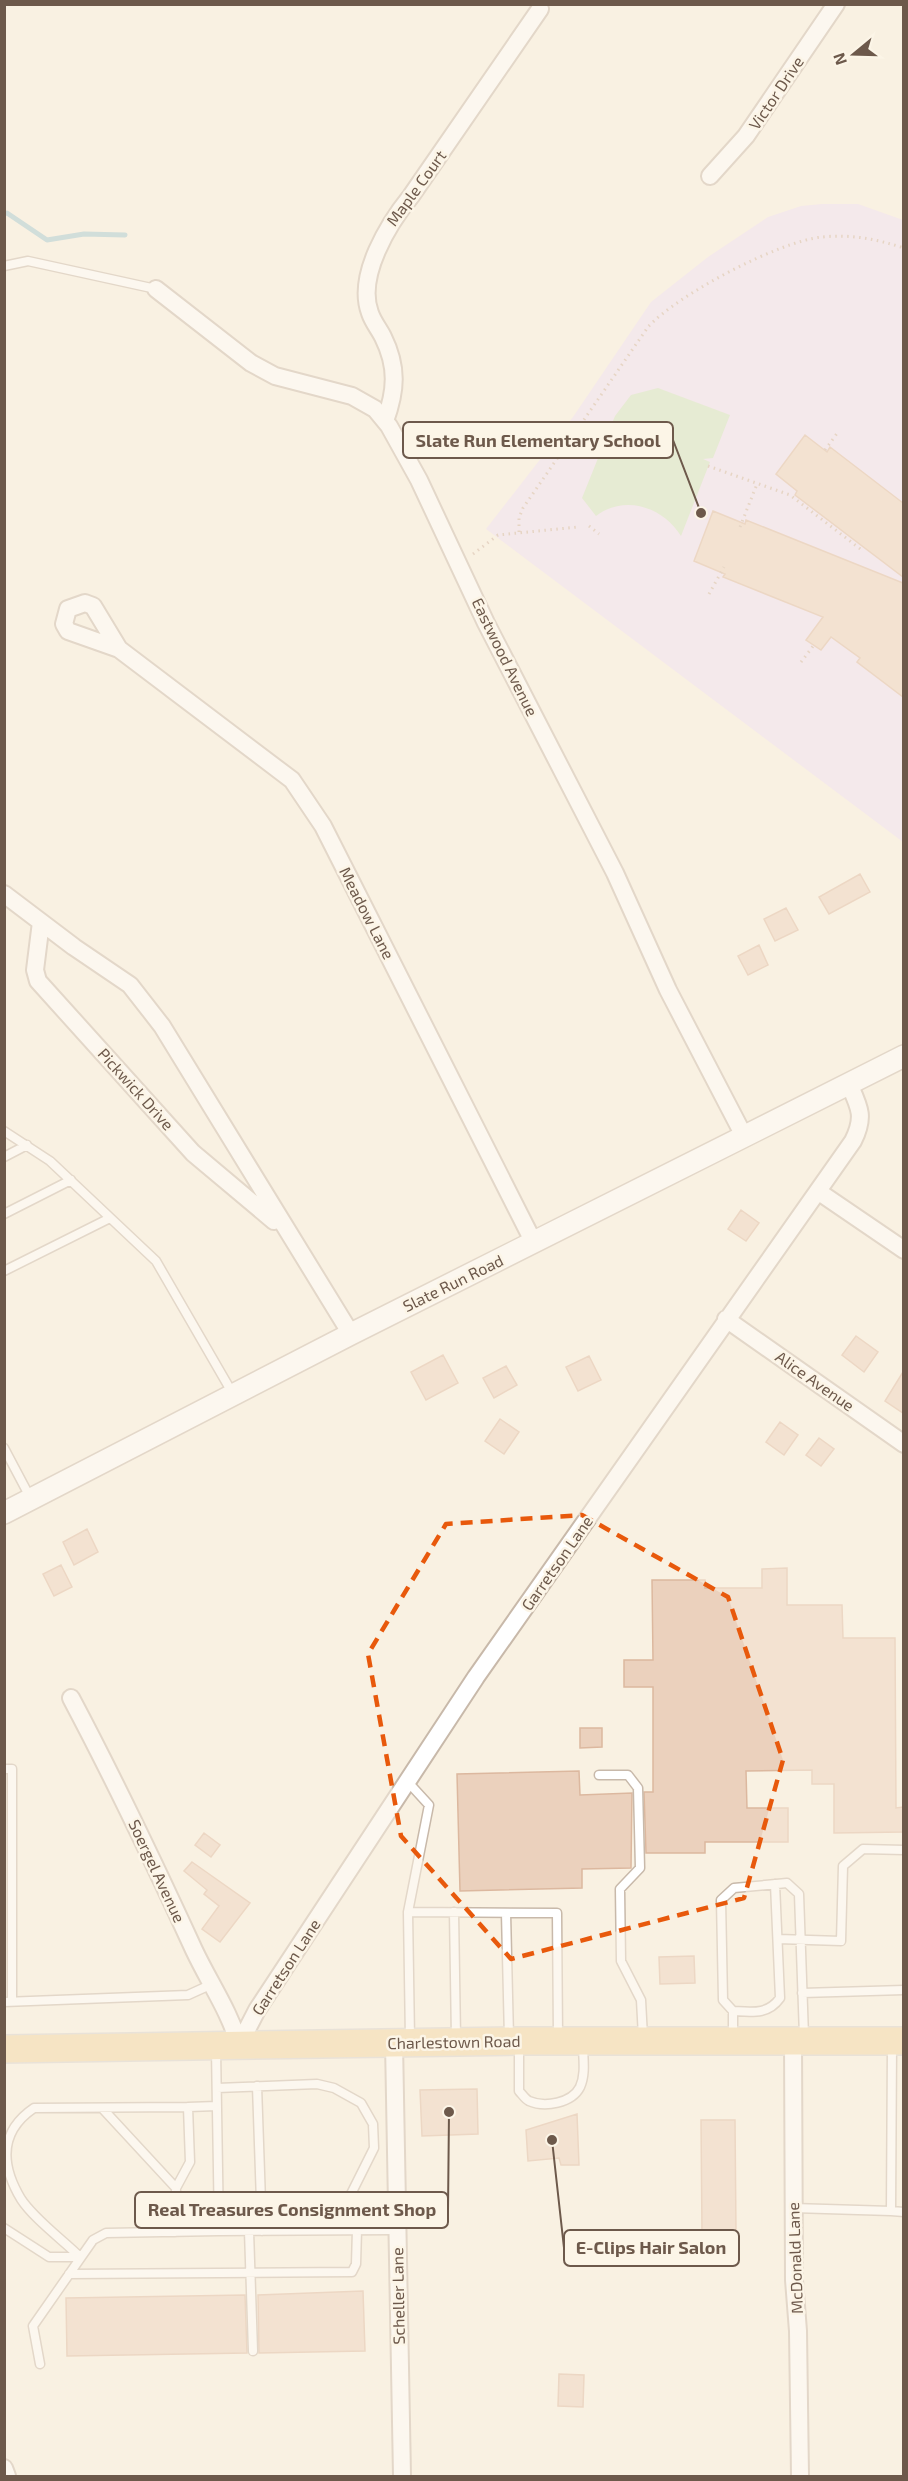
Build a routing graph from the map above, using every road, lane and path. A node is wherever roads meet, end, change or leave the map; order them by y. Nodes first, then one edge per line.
1 (836, 4) edge
2 (540, 9) dead end
3 (710, 176) dead end
4 (903, 248) edge
5 (4, 267) edge
6 (156, 289) joint
7 (385, 421) junction
8 (838, 432) dead end
9 (825, 450) dead end
10 (708, 466) dead end
11 (757, 483) junction
12 (588, 526) dead end
13 (578, 527) dead end
14 (740, 527) dead end
15 (519, 532) junction
16 (599, 534) dead end
17 (863, 551) dead end
18 (460, 566) junction
19 (723, 567) dead end
20 (710, 594) dead end
21 (814, 645) dead end
22 (119, 650) dead end
23 (801, 662) dead end
24 (4, 894) edge
25 (41, 921) junction
26 (903, 1056) edge
27 (849, 1084) junction
28 (4, 1131) edge
29 (744, 1136) junction
30 (27, 1145) junction
31 (4, 1157) edge
32 (71, 1180) junction
33 (819, 1192) junction
34 (4, 1214) edge
35 (111, 1218) junction
36 (286, 1231) junction
37 (534, 1243) junction
38 (903, 1250) edge
39 (4, 1271) edge
40 (726, 1319) junction
41 (351, 1334) junction
42 (234, 1396) junction
43 (903, 1444) edge
44 (4, 1448) edge
45 (31, 1499) junction
46 (4, 1513) edge
47 (71, 1698) dead end
48 (4, 1768) edge
49 (598, 1775) dead end
50 (407, 1781) junction
51 (903, 1850) edge
52 (776, 1884) junction
53 (408, 1912) junction
54 (454, 1912) junction
55 (506, 1913) junction
56 (778, 1939) junction
57 (801, 1940) junction
58 (210, 1984) junction
59 (903, 1990) edge
60 (802, 1993) junction
61 (8, 2001) edge
62 (733, 2011) junction
63 (733, 2039) junction
64 (799, 2040) junction
65 (514, 2041) junction
66 (570, 2041) junction
67 (643, 2041) junction
68 (898, 2041) edge
69 (402, 2042) junction
70 (456, 2042) junction
71 (228, 2045) junction
72 (4, 2049) edge
73 (257, 2086) junction
74 (217, 2088) junction
75 (217, 2106) junction
76 (188, 2107) junction
77 (102, 2108) junction
78 (176, 2188) junction
79 (793, 2208) junction
80 (891, 2211) junction
81 (903, 2212) edge
82 (4, 2228) edge
83 (345, 2230) junction
84 (357, 2230) junction
85 (397, 2230) junction
86 (219, 2231) junction
87 (249, 2231) junction
88 (262, 2231) junction
89 (175, 2232) junction
90 (80, 2257) junction
91 (250, 2272) junction
92 (69, 2274) junction
93 (253, 2351) dead end
94 (40, 2364) dead end
95 (4, 2468) edge
96 (7, 2476) edge
97 (402, 2476) edge
98 (800, 2476) edge

1 - 3 street, Victor Drive
2 - 7 street, Maple Court
4 - 15 path
5 - 6 lane
6 - 7 street, Eastwood Avenue
7 - 18 street, Eastwood Avenue
8 - 9 path
10 - 11 path
11 - 14 path
11 - 17 path
12 - 16 path
13 - 15 path
15 - 18 path
18 - 29 street, Eastwood Avenue
19 - 20 path
21 - 23 path
22 - 37 street, Meadow Lane
24 - 25 street, Pickwick Drive
25 - 36 street, Pickwick Drive
25 - 36 street, Pickwick Drive
26 - 27 street, Slate Run Road
27 - 29 street, Slate Run Road
27 - 33 street, Garretson Lane
28 - 30 lane
29 - 37 street, Slate Run Road
30 - 31 lane
30 - 32 lane
32 - 34 lane
32 - 35 lane
33 - 38 street
33 - 40 street, Garretson Lane
35 - 39 lane
35 - 42 lane
36 - 41 street, Pickwick Drive
37 - 41 street, Slate Run Road
40 - 43 street, Alice Avenue
40 - 50 street, Garretson Lane
41 - 42 street, Slate Run Road
42 - 45 street, Slate Run Road
44 - 45 lane
45 - 46 street, Slate Run Road
47 - 58 street, Soergel Avenue
48 - 61 lane
49 - 67 lane
50 - 53 lane
50 - 71 street, Garretson Lane
51 - 57 lane
52 - 56 lane
52 - 57 lane
52 - 62 lane
53 - 54 lane
53 - 69 lane
54 - 55 lane
54 - 70 lane
55 - 65 lane
55 - 66 lane
56 - 57 lane
56 - 62 lane
57 - 60 lane
58 - 61 lane
58 - 71 street, Soergel Avenue
59 - 60 lane
60 - 64 lane
62 - 63 lane
63 - 64 main road, Charlestown Road
63 - 67 main road, Charlestown Road
64 - 68 main road, Charlestown Road
64 - 79 street, McDonald Lane
65 - 66 main road, Charlestown Road
65 - 66 lane
65 - 70 main road, Charlestown Road
66 - 67 main road, Charlestown Road
68 - 80 lane
69 - 70 main road, Charlestown Road
69 - 71 main road, Charlestown Road
69 - 85 street, Scheller Lane
71 - 72 main road, Charlestown Road
71 - 74 lane
73 - 74 lane
73 - 83 lane
73 - 88 lane
74 - 75 lane
75 - 76 lane
75 - 86 lane
76 - 77 lane
76 - 78 lane
77 - 78 lane
77 - 90 lane
78 - 89 lane
79 - 80 lane
79 - 98 street, McDonald Lane
80 - 81 lane
82 - 90 lane
83 - 84 lane
83 - 88 lane
84 - 85 lane
84 - 91 lane
85 - 97 street, Scheller Lane
86 - 87 lane
86 - 89 lane
87 - 88 lane
87 - 91 lane
89 - 90 lane
90 - 92 lane
91 - 92 lane
91 - 93 lane
92 - 94 lane
95 - 96 street

